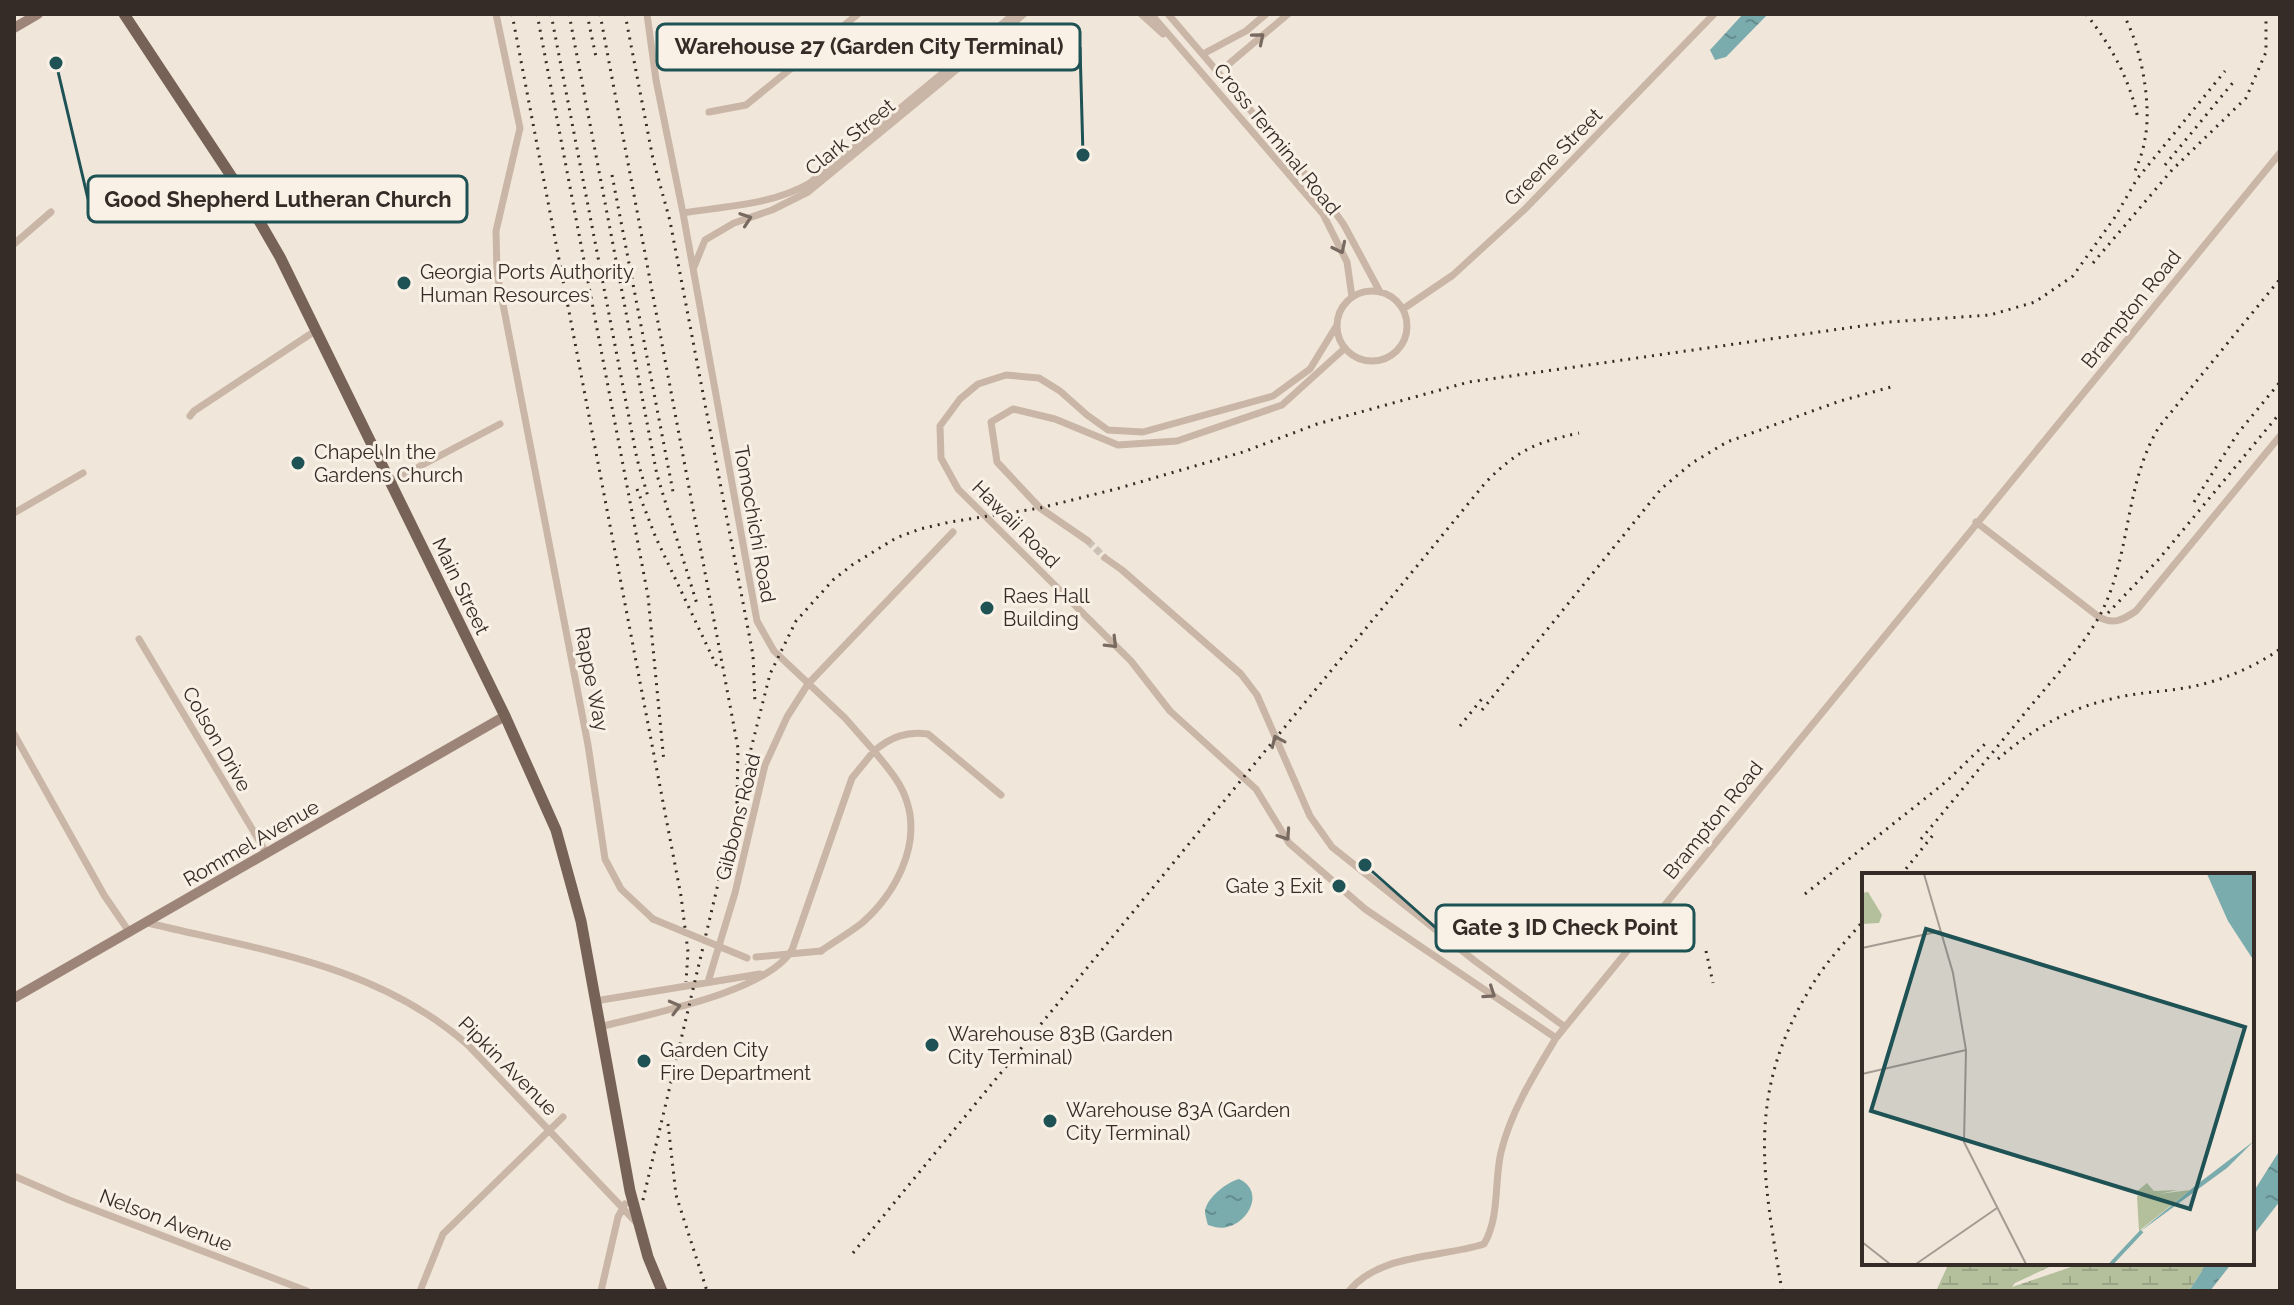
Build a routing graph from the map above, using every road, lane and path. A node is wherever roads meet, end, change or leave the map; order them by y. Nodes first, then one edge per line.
1 (38, 14) edge
2 (124, 14) edge
3 (496, 14) edge
4 (647, 14) edge
5 (858, 14) edge
6 (996, 14) edge
7 (1014, 14) edge
8 (1024, 14) edge
9 (1141, 14) edge
10 (1151, 14) edge
11 (1168, 14) edge
12 (1266, 14) edge
13 (1288, 14) edge
14 (1714, 14) edge
15 (1006, 25) junction
16 (14, 28) edge
17 (1203, 54) junction
18 (1190, 59) junction
19 (1230, 63) dead end
20 (709, 112) dead end
21 (2280, 153) edge
22 (51, 212) dead end
23 (683, 213) junction
24 (14, 244) edge
25 (693, 269) junction
26 (1380, 292) junction
27 (1352, 297) junction
28 (1403, 309) junction
29 (1337, 325) junction
30 (315, 331) junction
31 (1345, 348) junction
32 (190, 416) dead end
33 (500, 424) dead end
34 (2280, 436) edge
35 (83, 473) dead end
36 (390, 482) junction
37 (14, 513) edge
38 (1976, 522) junction
39 (953, 532) dead end
40 (1088, 541) tunnel mouth
41 (1105, 558) tunnel mouth
42 (139, 639) dead end
43 (808, 684) junction
44 (505, 716) junction
45 (14, 734) edge
46 (874, 751) junction
47 (1001, 795) dead end
48 (267, 854) junction
49 (148, 923) junction
50 (130, 933) junction
51 (770, 972) junction
52 (708, 982) junction
53 (14, 998) edge
54 (595, 1001) junction
55 (600, 1027) junction
56 (1565, 1027) junction
57 (1556, 1038) junction
58 (563, 1117) dead end
59 (549, 1129) junction
60 (14, 1176) edge
61 (630, 1191) junction
62 (624, 1207) junction
63 (638, 1225) junction
64 (307, 1291) edge
65 (420, 1291) edge
66 (601, 1291) edge
67 (662, 1291) edge
68 (1349, 1291) edge

1 - 16 street
2 - 30 main road, Main Street
3 - 46 street, Rappe Way, bridge
4 - 23 street, Tomochichi Road
5 - 20 street
6 - 15 street
7 - 15 street, Clark Street
8 - 15 street, Clark Street
9 - 18 street
10 - 18 street, Cross Terminal Road
11 - 17 street, Cross Terminal Road
12 - 17 street
19 -> 13 street
14 - 28 street, Greene Street
15 - 23 street, Clark Street
25 -> 15 street, Clark Street
17 - 26 street, Cross Terminal Road
18 -> 27 street, Cross Terminal Road
21 - 38 street, Brampton Road
22 - 24 street
23 - 25 street, Tomochichi Road
25 - 43 street, Tomochichi Road
26 - 27 street
26 - 28 street
27 - 29 street
28 - 31 street
29 - 31 street
29 -> 57 street, Hawaii Road
30 - 32 street
30 - 36 main road, Main Street
31 - 40 street, Hawaii Road
33 - 36 street
34 - 38 street
35 - 37 street
36 - 44 main road, Main Street
38 - 56 street, Brampton Road
39 - 43 street, Gibbons Road
56 -> 41 street
42 - 48 street, Colson Drive
43 - 46 street, Tomochichi Road
43 - 52 street, Gibbons Road
44 - 48 street, Rommel Avenue
44 - 54 main road, Main Street
45 - 50 street
46 - 47 street
46 - 51 street
48 - 49 street, Rommel Avenue
49 - 50 street, Rommel Avenue
49 - 59 street, Pipkin Avenue
50 - 53 street, Rommel Avenue
51 - 52 street
55 -> 51 street
52 - 54 street
54 - 55 main road, Main Street
55 - 61 main road, Main Street
56 - 57 street, Brampton Road
57 - 68 street, Brampton Road
58 - 59 street
59 - 62 street, Pipkin Avenue
59 - 65 street
60 - 64 street, Nelson Avenue
61 - 62 street
61 - 63 main road, Main Street
62 - 63 street, Main Street
62 - 66 street
63 - 67 main road, Main Street

